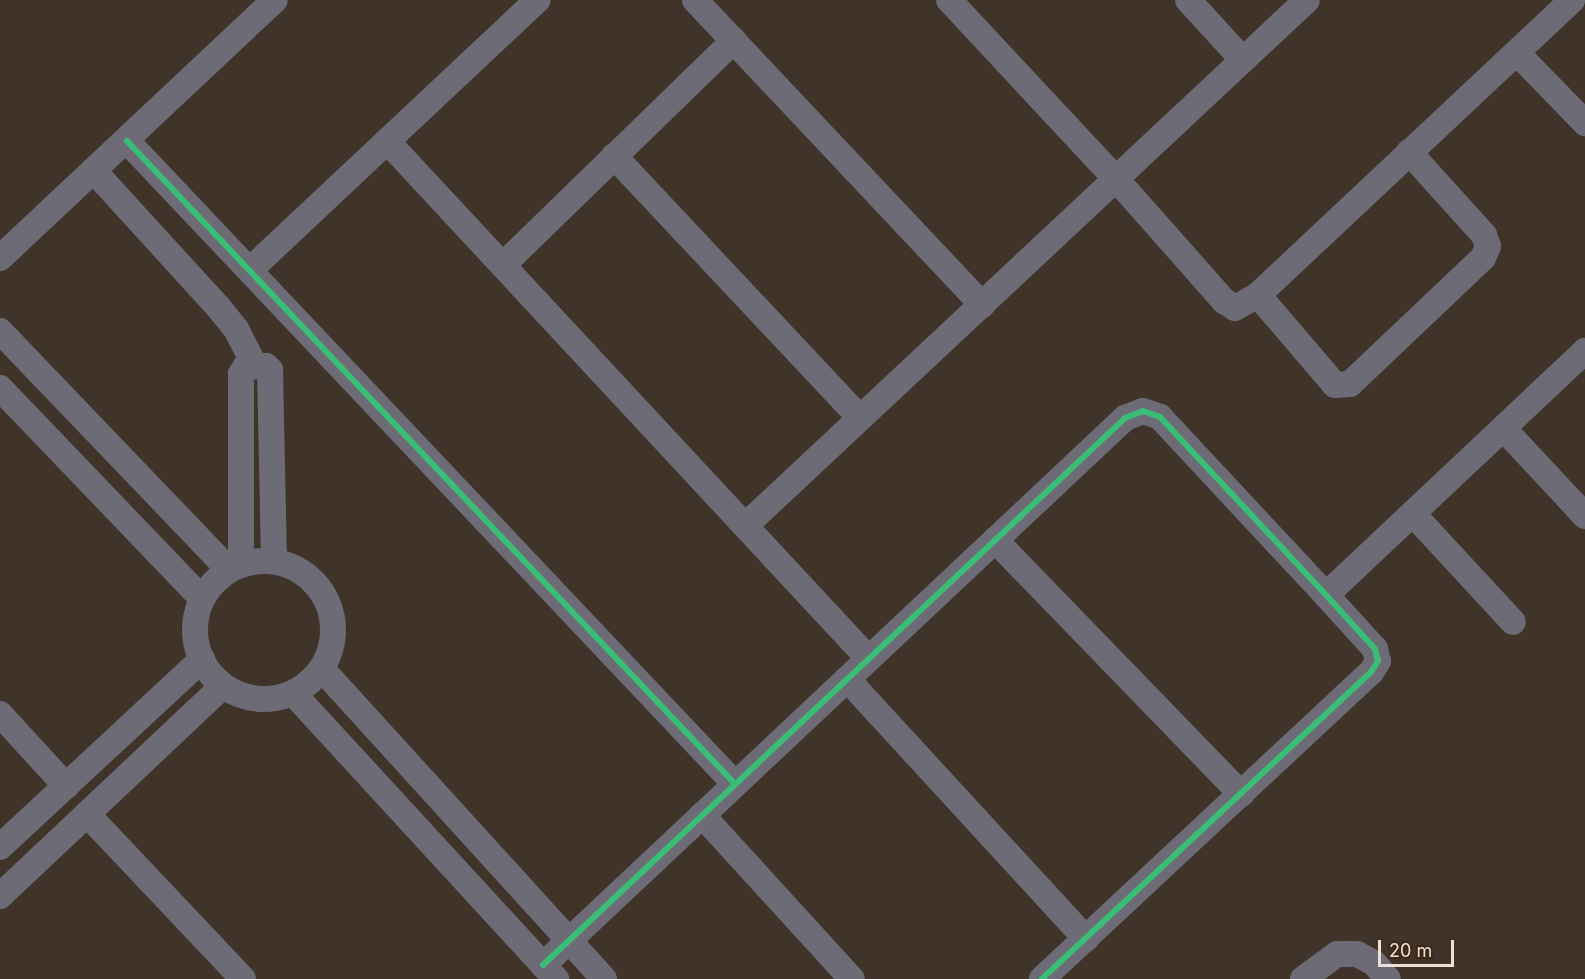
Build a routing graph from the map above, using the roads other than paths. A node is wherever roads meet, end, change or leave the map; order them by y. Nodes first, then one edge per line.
1 (275, 0) edge
2 (537, 0) edge
3 (695, 0) edge
4 (949, 0) edge
5 (1188, 0) edge
6 (1307, 0) edge
7 (1572, 0) edge
8 (734, 40) junction
9 (1517, 53) junction
10 (1243, 60) junction
11 (1585, 123) edge
12 (127, 141) junction
13 (387, 141) junction
14 (1409, 152) junction
15 (614, 156) junction
16 (94, 171) junction
17 (1117, 180) junction
18 (0, 258) edge
19 (503, 264) junction
20 (251, 269) junction
21 (1258, 295) junction
22 (982, 305) junction
23 (0, 332) edge
24 (1585, 351) edge
25 (255, 366) junction
26 (0, 388) edge
27 (860, 418) junction
28 (1504, 429) junction
29 (1413, 514) junction
30 (1585, 516) edge
31 (746, 525) junction
32 (996, 540) junction
33 (274, 561) junction
34 (235, 568) junction
35 (1326, 595) junction
36 (202, 599) junction
37 (1513, 622) dead end
38 (868, 658) junction
39 (202, 659) junction
40 (322, 669) junction
41 (847, 679) junction
42 (223, 686) junction
43 (293, 693) junction
44 (0, 714) edge
45 (735, 784) junction
46 (66, 786) junction
47 (1241, 794) junction
48 (87, 814) junction
49 (702, 815) junction
50 (0, 847) edge
51 (0, 896) edge
52 (1086, 939) junction
53 (569, 940) junction
54 (550, 972) edge
55 (243, 979) edge
56 (604, 979) edge
57 (852, 979) edge
58 (1042, 979) edge
59 (1303, 979) edge
60 (1388, 979) edge

1 - 12 street
2 - 13 street
3 - 8 street
4 - 17 street
5 - 10 street
6 - 10 street
7 - 9 street
8 - 15 street
8 - 22 street
9 - 11 street
9 - 14 street
10 - 17 street
12 - 16 street
12 - 20 street
13 - 19 street
13 - 20 street
14 - 21 street
14 - 21 street
15 - 19 street
15 - 27 street
16 - 18 street
16 - 25 street
17 - 21 street
17 - 22 street
19 - 31 street
20 - 45 street
22 - 27 street
23 - 34 street
24 - 28 street
25 - 33 street
25 - 34 street
26 - 36 street
27 - 31 street
28 - 29 street
28 - 30 street
29 - 35 street
29 - 37 street
31 - 38 street
32 - 35 street
32 - 38 street
32 - 47 street
33 - 34 street
33 - 40 street
34 - 36 street
35 - 47 street
36 - 39 street
38 - 41 street
39 - 42 street
39 - 46 street
40 - 43 street
40 - 53 street
41 - 45 street
41 - 52 street
42 - 43 street
42 - 48 street
43 - 54 street
44 - 46 street
45 - 49 street
46 - 50 street
47 - 52 street
48 - 51 street
48 - 55 street
49 - 53 street
49 - 57 street
52 - 58 street
53 - 54 street
53 - 56 street
59 - 60 street

